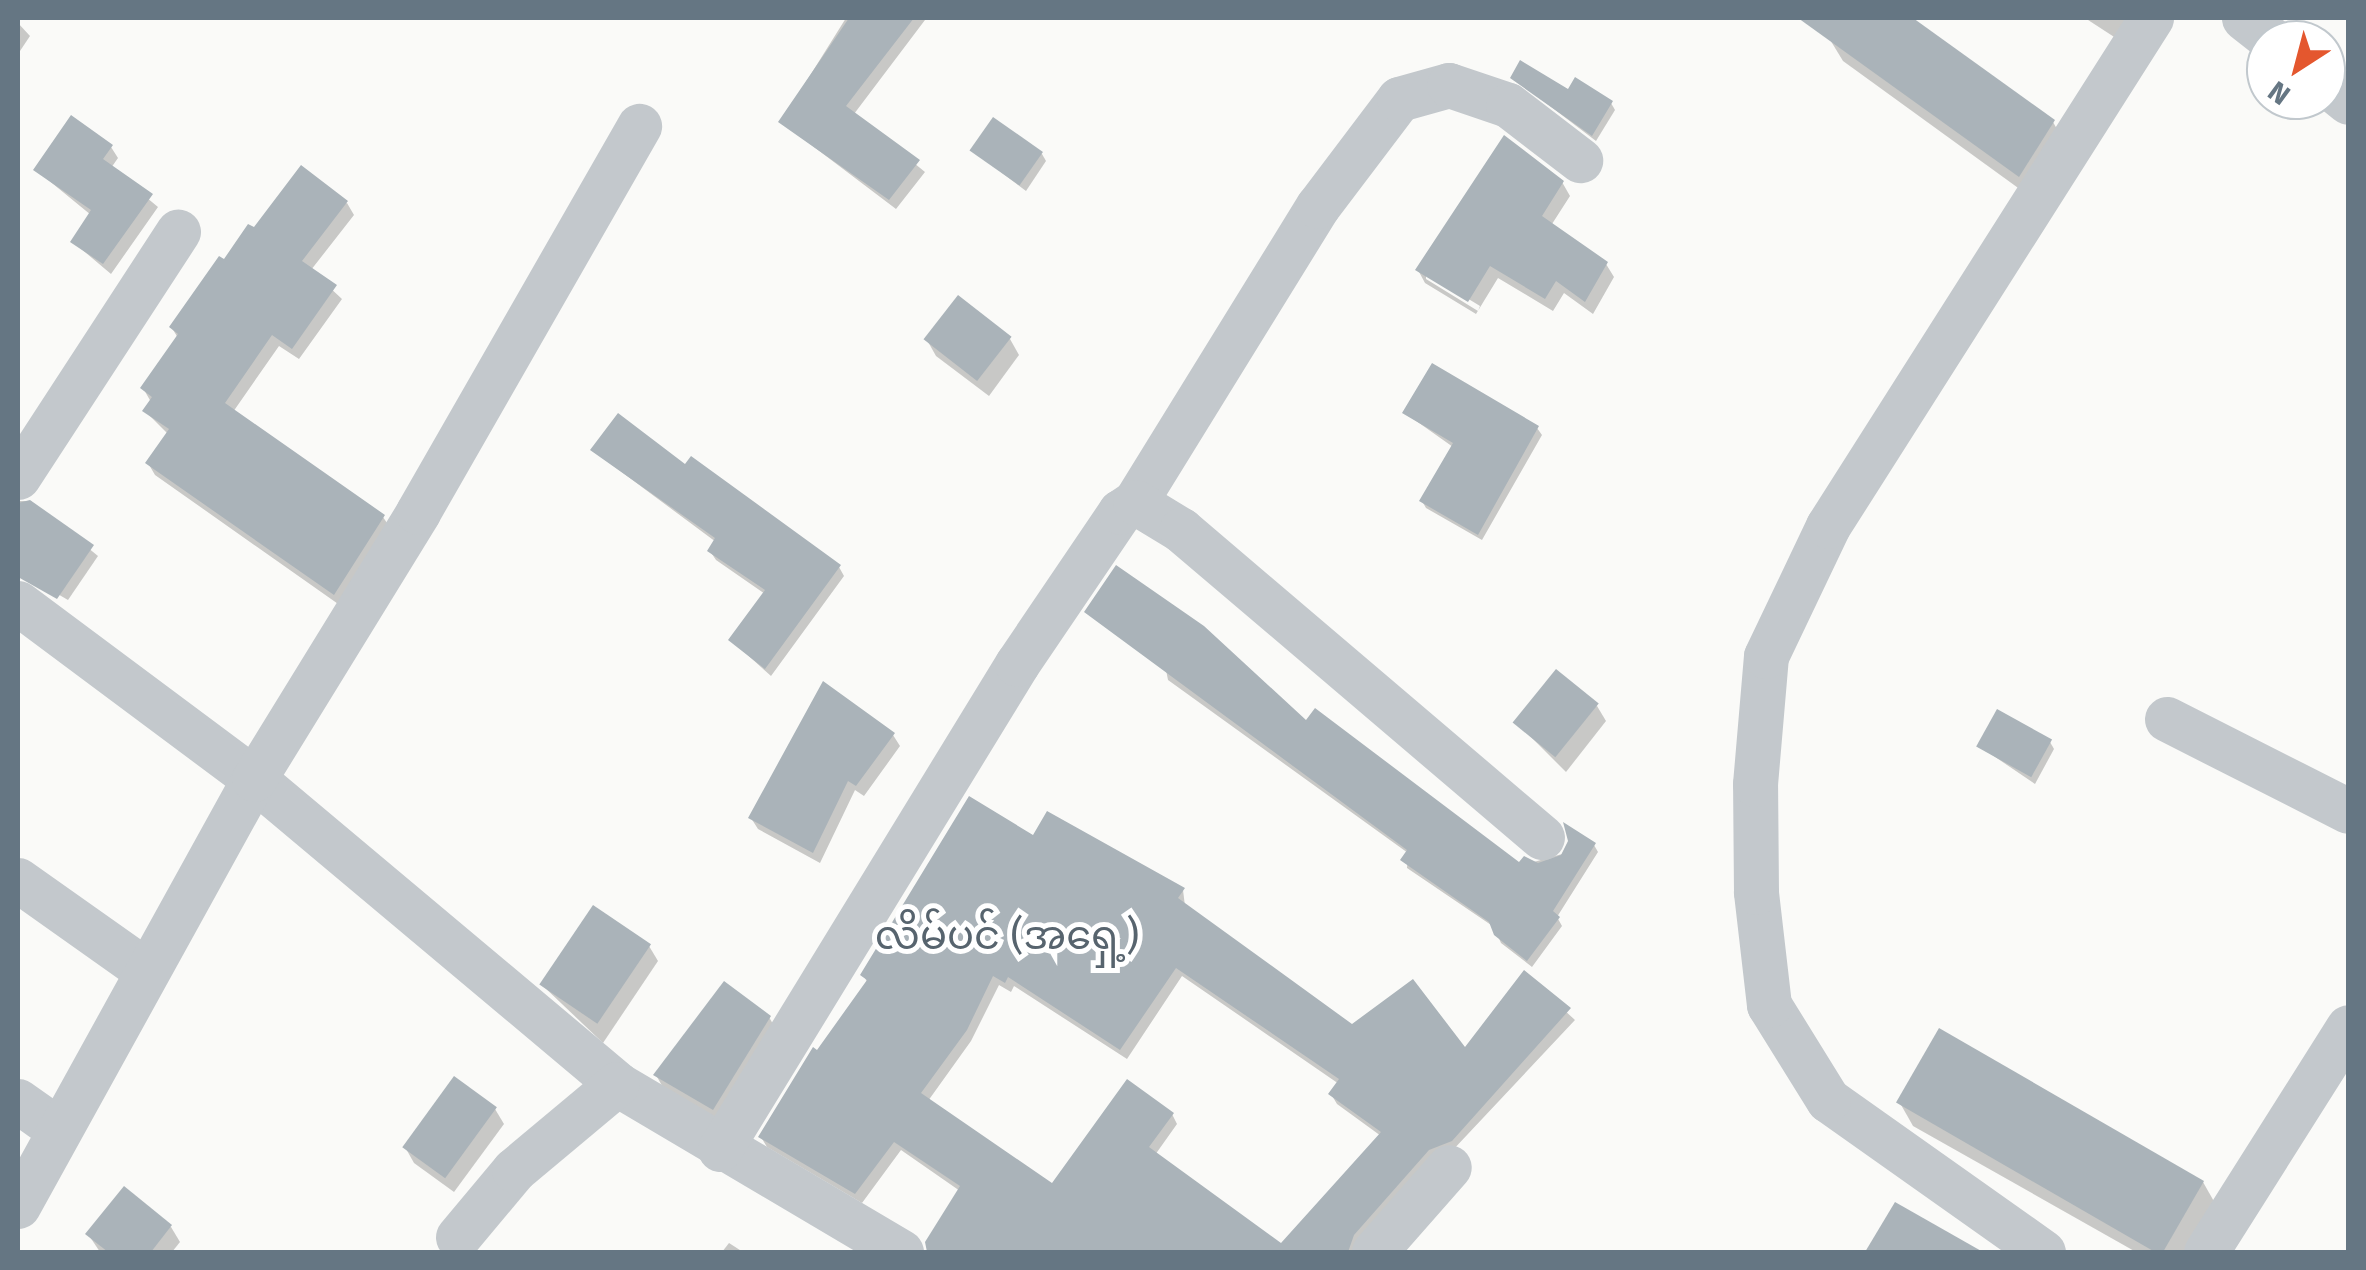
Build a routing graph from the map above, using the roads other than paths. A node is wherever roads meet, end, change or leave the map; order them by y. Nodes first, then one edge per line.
1 (2151, 18) edge
2 (638, 126) dead end
3 (1580, 160) dead end
4 (178, 232) dead end
5 (18, 477) edge
6 (1135, 502) junction
7 (18, 603) edge
8 (2166, 719) dead end
9 (254, 779) junction
10 (2348, 811) edge
11 (1542, 838) dead end
12 (18, 880) edge
13 (145, 970) junction
14 (2348, 1027) edge
15 (617, 1084) junction
16 (18, 1101) edge
17 (59, 1130) junction
18 (720, 1150) junction
19 (1449, 1167) dead end
20 (18, 1206) edge
21 (458, 1237) dead end
22 (901, 1252) edge
23 (1374, 1252) edge
24 (2043, 1252) edge
25 (2206, 1252) edge

1 - 24 street
2 - 9 street
3 - 6 street
4 - 5 street
6 - 11 street
6 - 18 street
7 - 9 street
8 - 10 street
9 - 13 street
9 - 15 street
12 - 13 street
13 - 17 street
14 - 25 street
15 - 18 street
15 - 21 street
16 - 17 street
17 - 20 street
18 - 22 street
19 - 23 street

